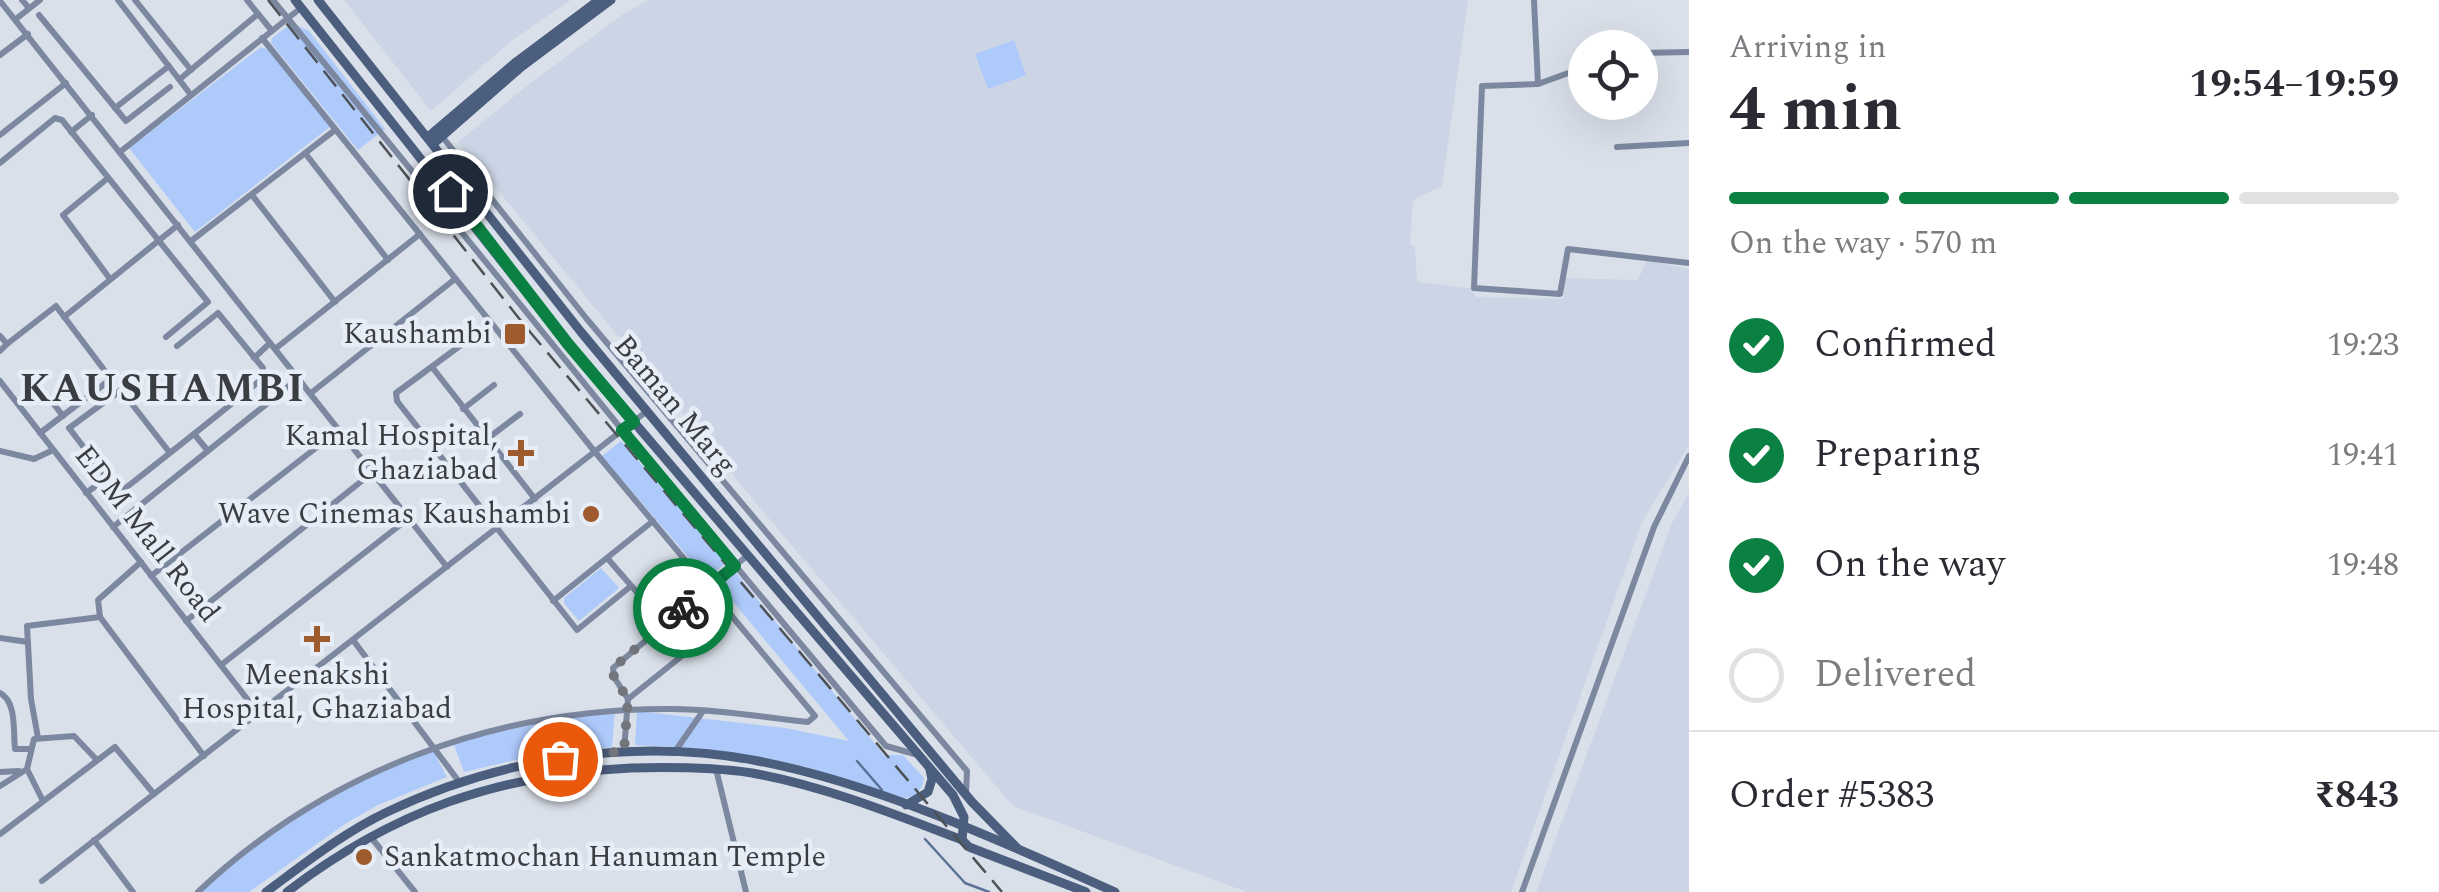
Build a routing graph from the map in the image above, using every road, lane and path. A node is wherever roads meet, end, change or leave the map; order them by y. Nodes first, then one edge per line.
1 (22, 0) edge
2 (40, 0) edge
3 (118, 0) edge
4 (135, 0) edge
5 (247, 0) edge
6 (273, 0) edge
7 (318, 0) edge
8 (598, 0) edge
9 (611, 0) edge
10 (1534, 0) edge
11 (0, 3) edge
12 (298, 4) edge
13 (29, 8) junction
14 (258, 14) junction
15 (39, 15) dead end
16 (16, 19) junction
17 (287, 19) junction
18 (272, 31) junction
19 (28, 34) junction
20 (262, 38) junction
21 (1687, 49) edge
22 (1658, 51) edge
23 (0, 56) edge
24 (169, 66) junction
25 (191, 70) junction
26 (1568, 73) edge
27 (180, 79) junction
28 (66, 83) junction
29 (1538, 84) junction
30 (170, 87) dead end
31 (191, 94) junction
32 (115, 108) junction
33 (92, 115) junction
34 (336, 130) junction
35 (72, 132) junction
36 (0, 135) edge
37 (435, 137) junction
38 (1689, 142) edge
39 (1617, 147) dead end
40 (120, 152) junction
41 (305, 153) junction
42 (0, 163) edge
43 (108, 178) junction
44 (252, 195) junction
45 (178, 225) junction
46 (504, 233) junction
47 (420, 234) junction
48 (158, 241) junction
49 (191, 242) junction
50 (490, 244) junction
51 (515, 247) junction
52 (502, 258) junction
53 (388, 260) junction
54 (1689, 263) edge
55 (110, 279) junction
56 (456, 279) junction
57 (335, 302) junction
58 (64, 316) junction
59 (491, 324) junction
60 (0, 336) edge
61 (166, 336) dead end
62 (7, 344) junction
63 (177, 346) dead end
64 (272, 346) junction
65 (0, 352) edge
66 (254, 358) junction
67 (432, 367) junction
68 (299, 378) junction
69 (0, 381) edge
70 (494, 385) dead end
71 (311, 393) junction
72 (50, 398) dead end
73 (463, 409) junction
74 (648, 411) junction
75 (520, 414) dead end
76 (63, 416) junction
77 (634, 422) junction
78 (339, 430) junction
79 (622, 430) junction
80 (40, 433) junction
81 (194, 434) junction
82 (487, 439) junction
83 (53, 450) junction
84 (0, 451) edge
85 (208, 451) junction
86 (594, 452) junction
87 (170, 453) junction
88 (1689, 456) edge
89 (373, 472) junction
90 (106, 478) junction
91 (86, 492) junction
92 (535, 499) junction
93 (409, 518) junction
94 (652, 522) junction
95 (113, 527) junction
96 (496, 528) junction
97 (748, 555) junction
98 (608, 559) junction
99 (141, 562) junction
100 (735, 566) junction
101 (777, 566) junction
102 (447, 567) junction
103 (151, 576) junction
104 (766, 576) junction
105 (786, 576) junction
106 (632, 586) junction
107 (708, 588) junction
108 (785, 598) junction
109 (553, 601) junction
110 (825, 601) junction
111 (814, 610) junction
112 (732, 616) junction
113 (100, 617) junction
114 (186, 621) junction
115 (664, 624) junction
116 (0, 638) edge
117 (353, 640) junction
118 (28, 642) junction
119 (688, 651) junction
120 (221, 666) junction
121 (0, 693) edge
122 (628, 699) junction
123 (627, 710) junction
124 (704, 710) junction
125 (258, 714) junction
126 (931, 728) junction
127 (38, 738) junction
128 (922, 741) junction
129 (434, 747) junction
130 (30, 749) junction
131 (624, 751) junction
132 (674, 753) junction
133 (918, 755) junction
134 (204, 756) junction
135 (96, 758) junction
136 (560, 759) junction
137 (929, 767) junction
138 (716, 769) junction
139 (24, 770) junction
140 (0, 772) edge
141 (563, 773) junction
142 (460, 783) junction
143 (0, 786) edge
144 (154, 794) junction
145 (42, 798) junction
146 (969, 798) junction
147 (903, 805) junction
148 (967, 829) junction
149 (0, 834) edge
150 (370, 836) junction
151 (94, 840) junction
152 (965, 844) junction
153 (1018, 848) junction
154 (298, 868) junction
155 (308, 876) junction
156 (42, 882) dead end
157 (132, 892) edge
158 (198, 892) edge
159 (266, 892) edge
160 (287, 892) edge
161 (415, 892) edge
162 (746, 892) edge
163 (1086, 892) edge
164 (1115, 892) edge
165 (1522, 892) edge

1 - 13 street
2 - 13 street
3 - 24 street
4 - 25 street
5 - 14 street
6 - 17 street
7 - 37 main road, Baman Marg
8 - 37 main road
9 - 37 main road
10 - 29 street
11 - 16 street
12 - 17 street
12 - 50 main road, Baman Marg
13 - 16 street
14 - 18 street
14 - 25 street
15 - 32 street
16 - 19 street
17 - 18 street
17 - 79 street
18 - 20 street
19 - 23 street
19 - 28 street
20 - 31 street
20 - 34 street
21 - 22 street
24 - 27 street
24 - 32 street
25 - 27 street
26 - 29 street
27 - 31 street
28 - 33 street
28 - 36 street
29 - 54 street
30 - 32 street
31 - 40 street
33 - 35 street
33 - 40 street
34 - 41 street
34 - 47 street
35 - 42 street
35 - 43 street
37 - 46 main road, Baman Marg
37 - 110 street
38 - 39 street
40 - 45 street
41 - 44 street
41 - 53 street
43 - 48 street
43 - 55 street
44 - 49 street
44 - 57 street
45 - 48 street
45 - 49 street
46 - 50 main road
46 - 51 main road, Baman Marg
47 - 53 street
47 - 56 street
48 - 55 street
48 - 61 street
49 - 64 street
50 - 52 main road, Baman Marg
51 - 52 main road
51 - 74 main road, Baman Marg
52 - 77 main road, Baman Marg
53 - 57 street
55 - 58 street
56 - 59 street
56 - 71 street
57 - 64 street
58 - 62 street
58 - 76 street
59 - 67 street
59 - 86 street
60 - 62 street
62 - 65 street
63 - 66 street
64 - 66 street
64 - 68 street
66 - 81 street
67 - 73 street
67 - 96 street
68 - 71 street
68 - 85 street
69 - 80 street, EDM Mall Road
70 - 73 street
71 - 78 street
72 - 76 street
73 - 82 street
74 - 77 street
74 - 101 main road, Baman Marg
75 - 82 street
76 - 80 street
77 - 79 street
77 - 97 main road, Baman Marg
78 - 89 street
78 - 103 street
79 - 86 street
79 - 100 street
80 - 83 street, EDM Mall Road
81 - 85 street
81 - 87 street
82 - 92 street
83 - 84 street
83 - 91 street, EDM Mall Road
85 - 95 street
86 - 92 street
86 - 94 street
87 - 90 street
87 - 90 street
88 - 165 street
89 - 93 street
89 - 114 street
90 - 91 street
91 - 95 street, EDM Mall Road
92 - 96 street
93 - 102 street
93 - 120 street
94 - 98 street
94 - 107 street
95 - 99 street, EDM Mall Road
96 - 102 street
96 - 109 street
97 - 100 street
97 - 104 main road, Baman Marg
98 - 106 street
98 - 109 street
99 - 103 street, EDM Mall Road
99 - 113 street
100 - 107 street
100 - 133 street
101 - 104 main road
101 - 105 main road, Baman Marg
102 - 117 street
103 - 114 street, EDM Mall Road
104 - 108 main road, Baman Marg
105 - 108 main road
105 - 111 main road, Baman Marg
106 - 109 street
106 - 115 street
107 - 112 street
107 - 115 street
108 - 133 main road, Baman Marg
110 - 111 main road
110 - 126 street
111 - 128 main road, Baman Marg
112 - 119 street
112 - 124 street
113 - 118 street
113 - 134 street
114 - 120 street, EDM Mall Road
115 - 119 street
115 - 122 street
116 - 118 street
117 - 125 street
117 - 129 street
118 - 127 street
119 - 122 street
120 - 125 street, EDM Mall Road
121 - 130 street
122 - 123 street
123 - 124 street
123 - 129 street
123 - 131 street
124 - 132 street
125 - 134 street
126 - 128 main road
126 - 146 street
127 - 130 street
127 - 135 street
128 - 146 main road, Baman Marg
129 - 142 street
129 - 158 street
130 - 139 street
131 - 132 main road
131 - 136 main road
132 - 147 main road
133 - 137 main road, Baman Marg
134 - 144 street
135 - 144 street
135 - 145 street
136 - 141 main road
136 - 142 main road
137 - 147 main road
137 - 148 main road, Baman Marg
138 - 141 main road
138 - 152 main road
138 - 162 street
139 - 140 street
139 - 143 street
139 - 145 street
141 - 150 main road
142 - 154 main road
144 - 151 street
145 - 149 street
146 - 148 main road, Baman Marg
146 - 153 main road
147 - 148 main road
148 - 152 main road, Baman Marg
148 - 153 main road
150 - 155 main road
150 - 161 street
151 - 156 street
151 - 157 street
152 - 163 main road
153 - 164 main road
154 - 155 street
154 - 159 main road
155 - 160 main road

